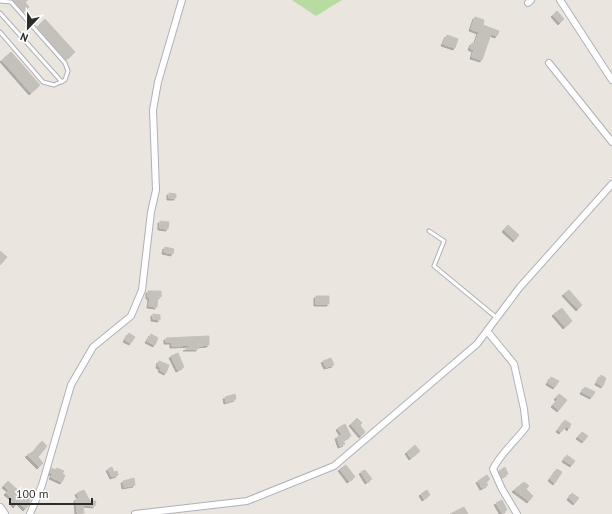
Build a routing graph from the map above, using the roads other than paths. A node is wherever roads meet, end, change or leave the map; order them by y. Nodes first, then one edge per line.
1 (0, 0) edge
2 (182, 0) edge
3 (560, 0) edge
4 (0, 13) edge
5 (0, 32) edge
6 (549, 63) dead end
7 (612, 80) edge
8 (62, 82) junction
9 (612, 142) edge
10 (612, 184) edge
11 (429, 231) dead end
12 (497, 318) junction
13 (487, 331) junction
14 (30, 514) edge
15 (134, 514) edge
16 (516, 514) edge

1 - 8 lane
2 - 14 street
3 - 7 street
4 - 8 lane
5 - 8 lane
6 - 9 street
10 - 12 street
11 - 12 lane
12 - 13 street
13 - 15 street
13 - 16 street

